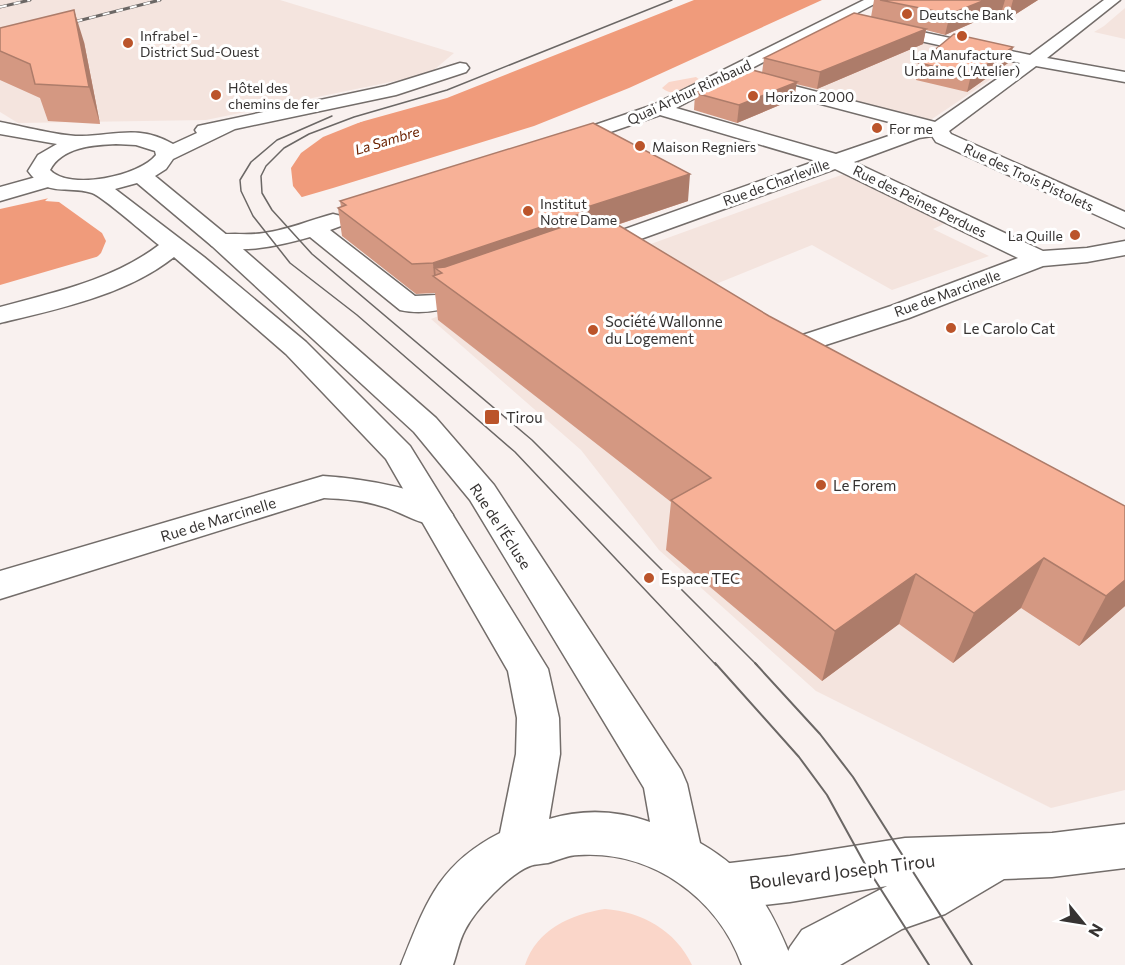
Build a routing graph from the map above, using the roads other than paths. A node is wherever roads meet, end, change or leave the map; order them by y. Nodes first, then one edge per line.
1 (875, 0) edge
2 (1113, 0) edge
3 (838, 19) junction
4 (1034, 60) junction
5 (460, 68) dead end
6 (731, 74) junction
7 (1125, 77) edge
8 (660, 109) junction
9 (227, 127) junction
10 (0, 128) edge
11 (938, 129) junction
12 (0, 133) edge
13 (144, 138) junction
14 (82, 142) junction
15 (538, 151) edge
16 (836, 161) junction
17 (155, 165) junction
18 (46, 169) junction
19 (99, 187) junction
20 (0, 194) edge
21 (356, 213) edge
22 (1125, 221) edge
23 (313, 228) junction
24 (213, 235) junction
25 (172, 244) junction
26 (602, 245) junction
27 (1125, 248) edge
28 (1087, 255) junction
29 (569, 257) edge
30 (1039, 259) junction
31 (628, 261) edge
32 (1125, 269) edge
33 (503, 281) edge
34 (0, 315) edge
35 (804, 371) edge
36 (436, 515) junction
37 (0, 585) edge
38 (1125, 846) edge
39 (520, 848) junction
40 (679, 854) junction
41 (998, 856) junction
42 (722, 887) junction
43 (427, 965) edge
44 (768, 965) edge
45 (808, 965) edge

1 - 3 street, Quai Arthur Rimbaud
2 - 4 street, Rue de Charleville
3 - 4 street
3 - 6 street, Quai Arthur Rimbaud
4 - 7 street
4 - 11 street, Rue de Charleville
5 - 9 street
6 - 8 street, Quai Arthur Rimbaud
6 - 11 street
8 - 15 street, Quai Arthur Rimbaud
8 - 16 street, Rue des Peines Perdues
9 - 13 street
9 - 17 street
10 - 14 street
11 - 16 street, Rue de Charleville
11 - 22 street, Rue des Trois Pistolets
12 - 18 street
13 - 14 street
13 - 17 street, Rue de l'Écluse
14 - 18 street
16 - 26 street, Rue de Charleville
16 - 30 street, Rue des Peines Perdues
17 - 19 street
17 - 24 street, Rue de l'Écluse
18 - 19 street
18 - 20 street
19 - 25 street
21 - 23 street
23 - 24 street
23 - 33 street
24 - 40 street, Rue de l'Écluse
25 - 34 street
25 - 36 street
26 - 29 street, Rue de Charleville
26 - 31 street
27 - 28 street, Rue de Marcinelle
28 - 30 street, Rue de Marcinelle
28 - 32 street
30 - 35 street, Rue de Marcinelle
36 - 37 street, Rue de Marcinelle
36 - 39 street
38 - 41 street, Boulevard Joseph Tirou
39 - 40 street
39 - 43 street
40 - 42 street
41 - 42 street, Boulevard Joseph Tirou
41 - 45 street, Boulevard Joseph Tirou
42 - 44 street

